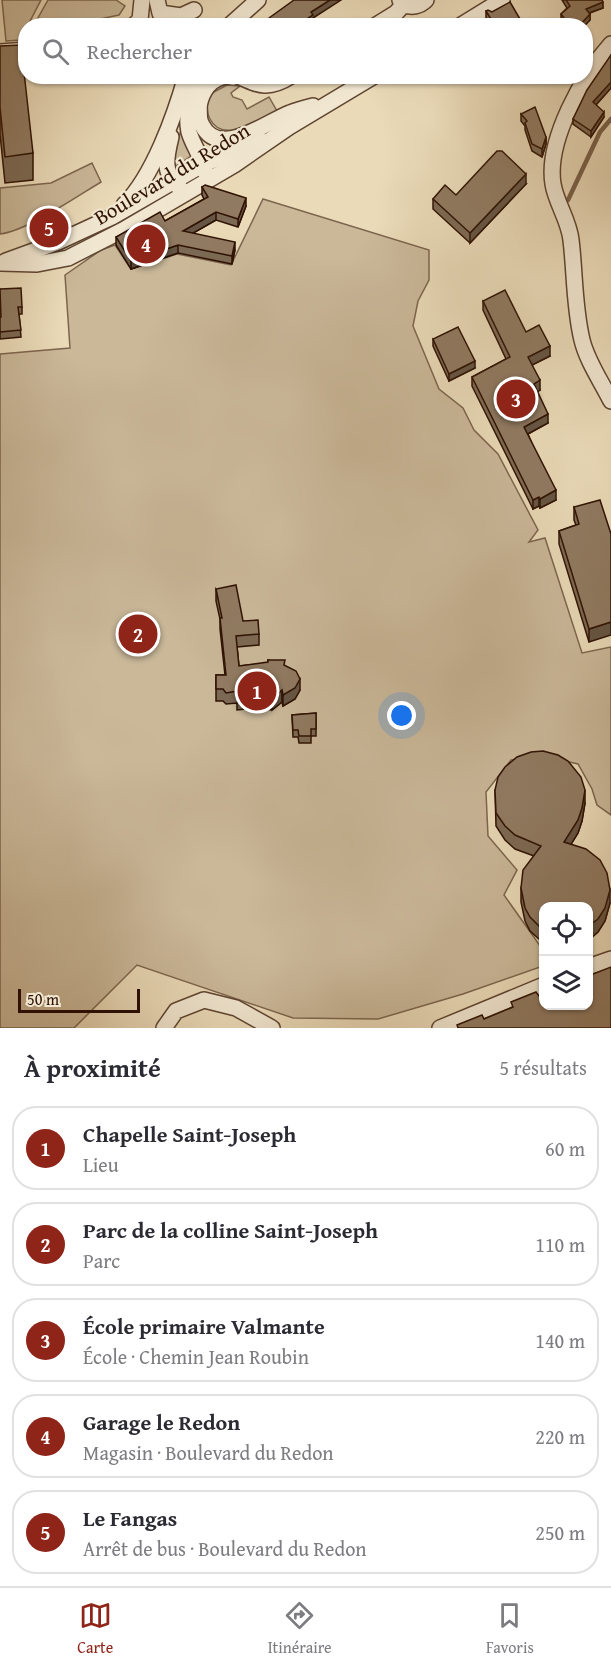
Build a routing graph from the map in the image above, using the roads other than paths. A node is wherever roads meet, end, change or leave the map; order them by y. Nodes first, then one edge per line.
1 (142, 0) edge
2 (258, 0) edge
3 (426, 0) edge
4 (502, 0) edge
5 (401, 2) edge
6 (197, 5) edge
7 (159, 11) edge
8 (139, 18) edge
9 (188, 18) edge
10 (238, 18) edge
11 (388, 18) edge
12 (473, 18) edge
13 (611, 44) edge
14 (18, 51) edge
15 (0, 52) edge
16 (593, 68) edge
17 (209, 84) edge
18 (256, 84) edge
19 (276, 84) edge
20 (361, 84) edge
21 (582, 84) edge
22 (190, 92) edge
23 (336, 99) junction
24 (289, 127) junction
25 (204, 164) junction
26 (206, 181) junction
27 (173, 182) junction
28 (185, 193) junction
29 (112, 217) junction
30 (2, 263) edge
31 (611, 401) edge
32 (611, 959) edge
33 (593, 965) edge
34 (539, 987) edge
35 (164, 1028) edge
36 (272, 1028) edge
37 (440, 1028) edge

1 - 8 street
2 - 10 street
3 - 5 street
4 - 12 street
5 - 11 street
6 - 7 street
6 - 9 street
13 - 16 street
14 - 15 street
17 - 22 street
18 - 19 street
20 - 23 street, Boulevard du Redon
21 - 31 street
22 - 23 street
22 - 25 street
22 - 27 street
22 - 29 street
23 - 24 street, Boulevard du Redon
24 - 25 street, Boulevard du Redon
24 - 26 street, Boulevard du Redon
25 - 26 street
25 - 27 street, Boulevard du Redon
26 - 28 street, Boulevard du Redon
27 - 28 street
27 - 29 street, Boulevard du Redon
28 - 30 street, Boulevard du Redon
29 - 30 street, Boulevard du Redon
32 - 33 street
34 - 37 street
35 - 36 street

